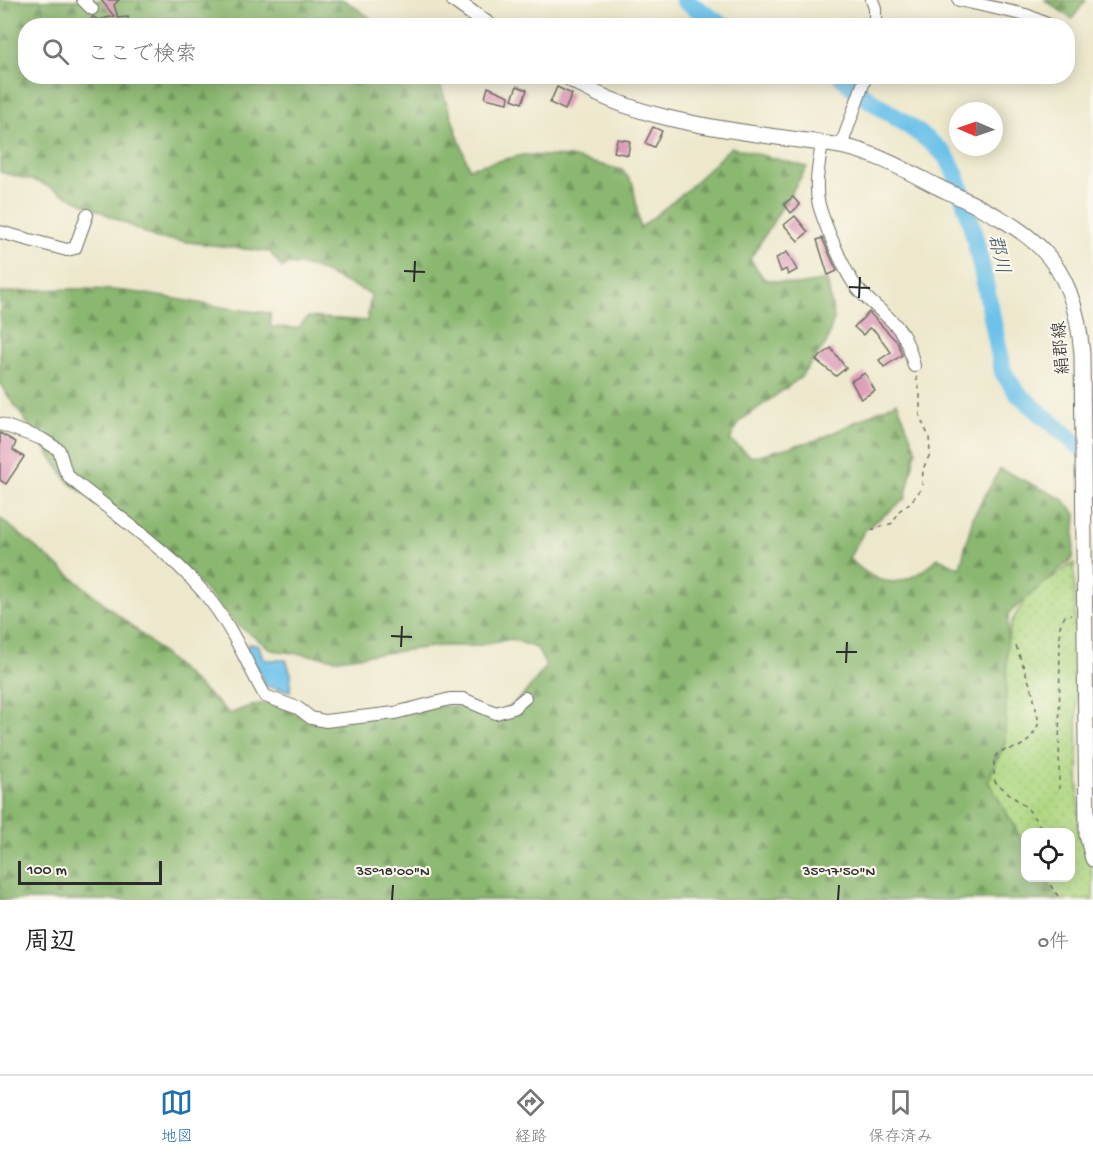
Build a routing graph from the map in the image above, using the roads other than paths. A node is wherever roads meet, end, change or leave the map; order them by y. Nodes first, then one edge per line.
1 (454, 0) edge
2 (872, 0) edge
3 (959, 0) edge
4 (479, 18) edge
5 (874, 18) edge
6 (1033, 18) edge
7 (578, 84) edge
8 (863, 84) edge
9 (822, 144) junction
10 (841, 146) junction
11 (87, 215) dead end
12 (0, 231) edge
13 (914, 366) road end
14 (0, 424) edge
15 (1087, 606) edge
16 (525, 698) dead end
17 (1093, 859) edge

1 - 4 main road
2 - 5 street
3 - 6 street
7 - 9 main road, 絹郡線
8 - 10 street
9 - 10 main road, 絹郡線
9 - 13 street
10 - 15 main road, 絹郡線
11 - 12 street
14 - 16 street
15 - 17 main road, 絹郡線

